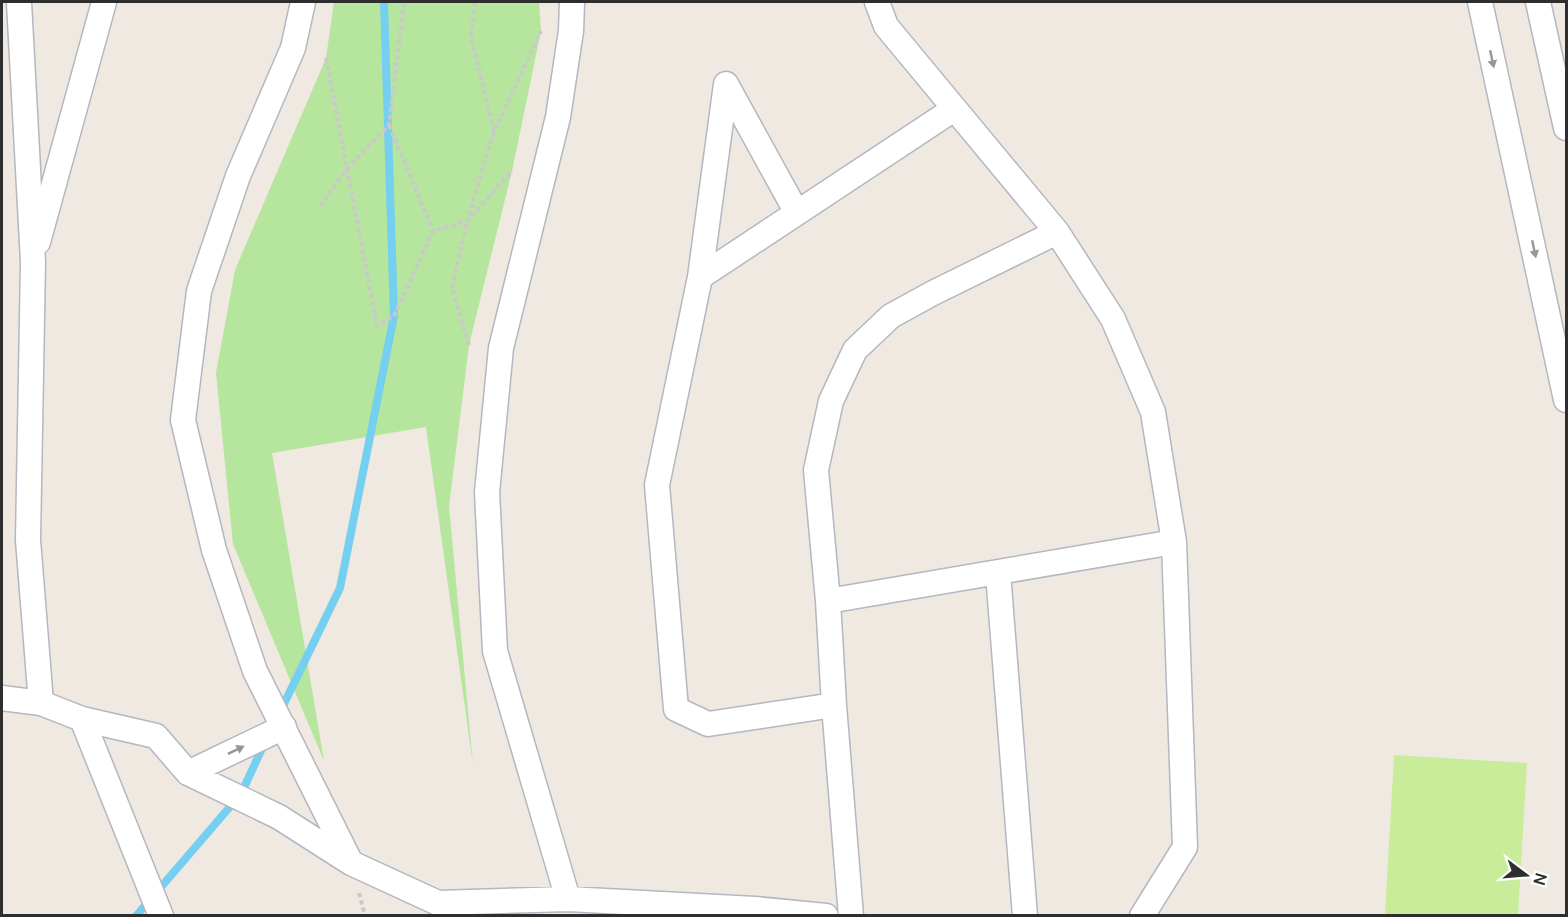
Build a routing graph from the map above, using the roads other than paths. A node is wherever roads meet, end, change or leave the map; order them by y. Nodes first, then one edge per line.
1 (19, 2) edge
2 (105, 2) edge
3 (303, 2) edge
4 (572, 2) edge
5 (877, 2) edge
6 (1480, 2) edge
7 (1538, 2) edge
8 (954, 109) junction
9 (1566, 128) edge
10 (797, 213) junction
11 (1057, 232) junction
12 (33, 262) junction
13 (700, 278) junction
14 (1566, 400) edge
15 (1174, 542) junction
16 (998, 573) junction
17 (828, 601) junction
18 (2, 698) edge
19 (41, 703) junction
20 (834, 705) junction
21 (82, 719) junction
22 (284, 727) junction
23 (188, 773) junction
24 (351, 863) junction
25 (568, 899) junction
26 (161, 915) edge
27 (826, 915) edge
28 (851, 915) edge
29 (1025, 915) edge
30 (1142, 915) edge

1 - 12 street
2 - 12 street
3 - 22 street
4 - 25 street
5 - 8 street
6 -> 14 street
7 - 9 street
8 - 10 street
8 - 11 street
10 - 13 street
10 - 13 street
11 - 15 street
11 - 17 street
12 - 19 street
13 - 20 street
15 - 16 street
15 - 30 street
16 - 17 street
16 - 29 street
17 - 20 street
18 - 19 street
19 - 21 street
20 - 28 street
21 - 23 street
21 - 26 street
23 -> 22 street
22 - 24 street
23 - 24 street
24 - 25 street
25 - 27 street

